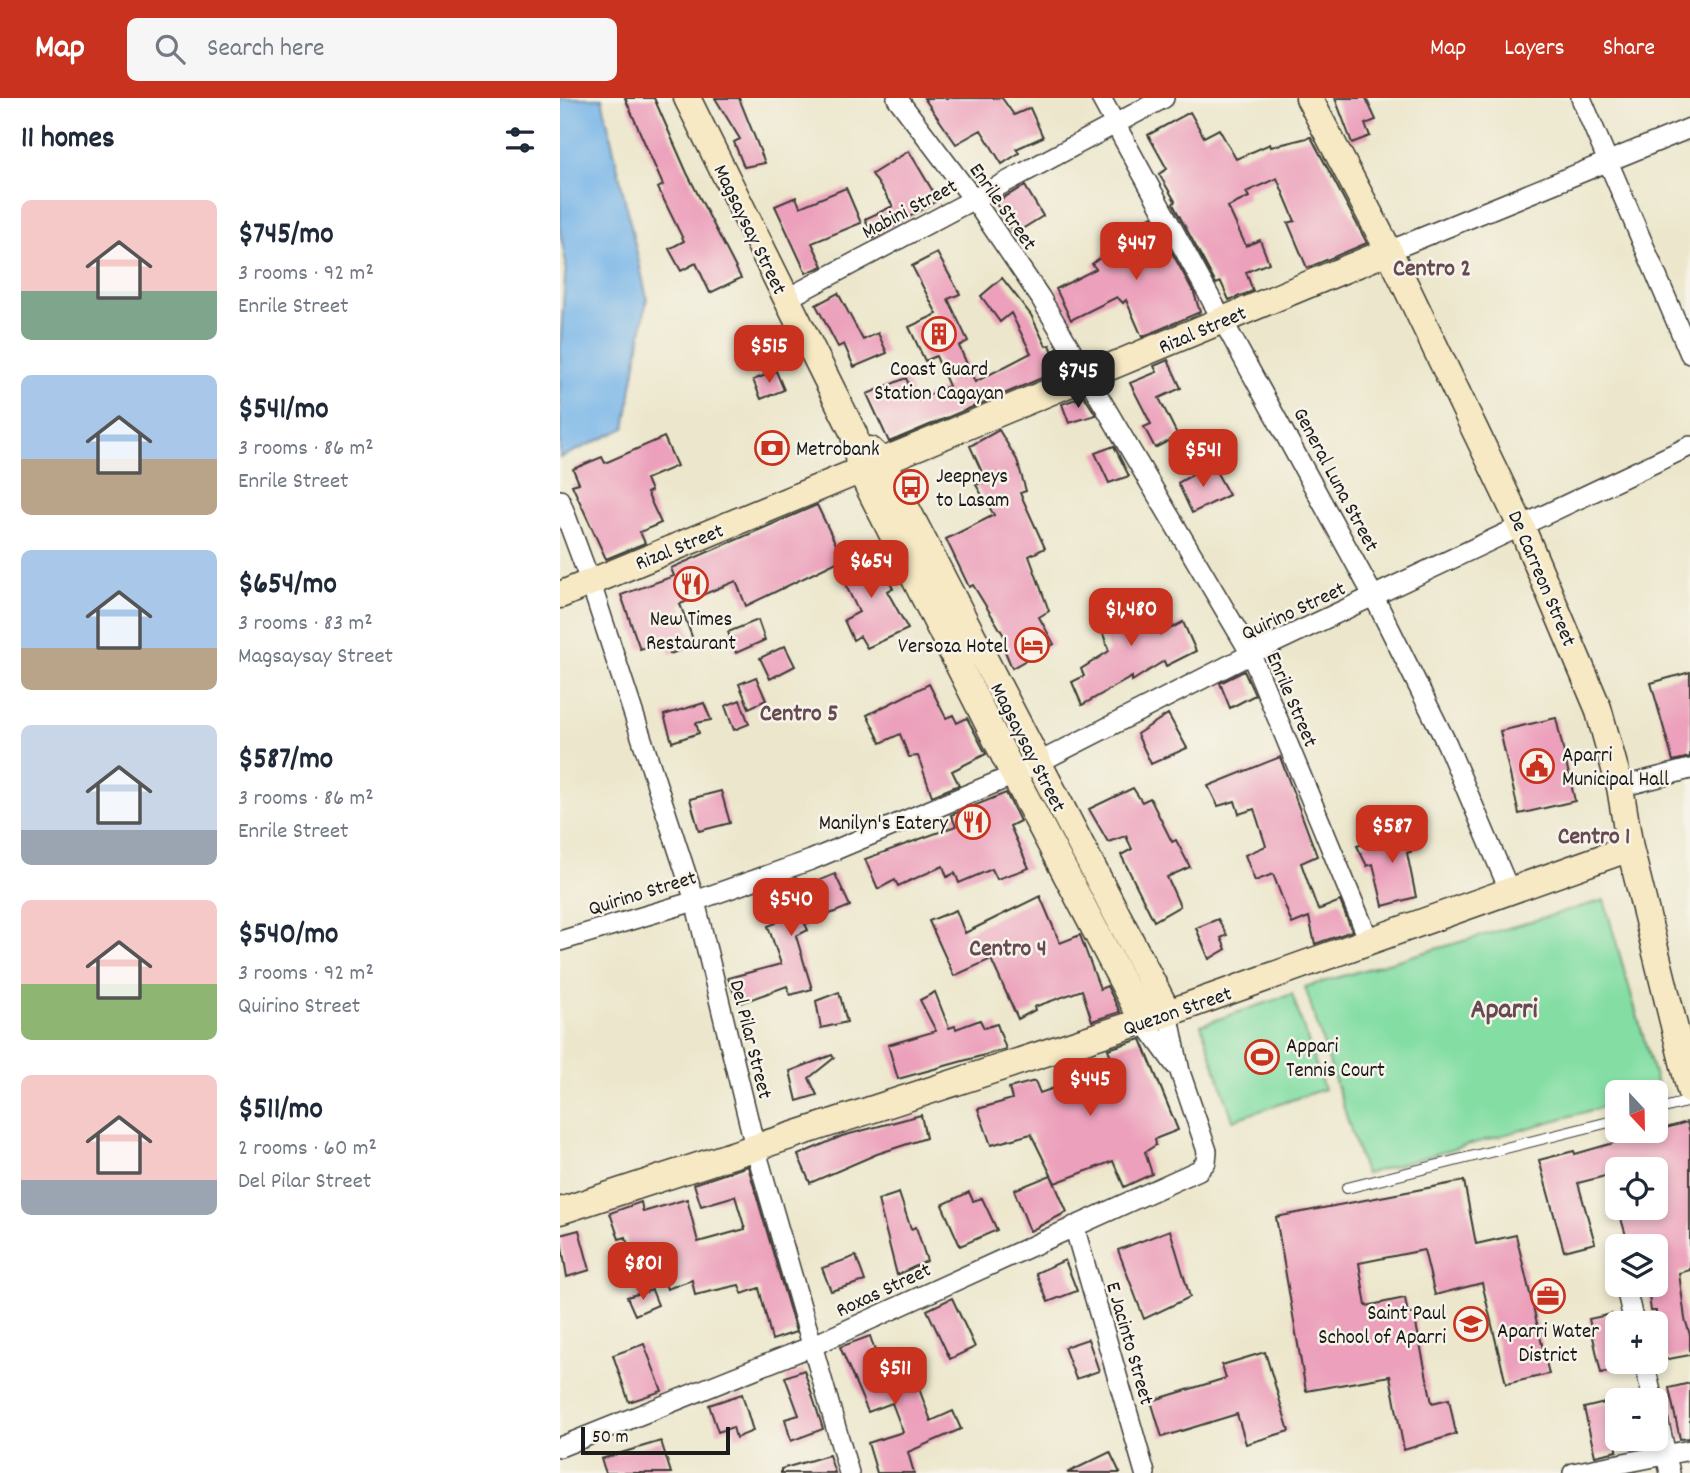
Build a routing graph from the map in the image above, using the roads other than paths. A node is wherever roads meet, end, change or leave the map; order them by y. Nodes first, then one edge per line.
1 (687, 98) edge
2 (897, 98) edge
3 (1101, 98) edge
4 (1164, 98) edge
5 (1310, 98) edge
6 (1581, 98) edge
7 (1115, 124) junction
8 (1690, 128) edge
9 (1611, 160) junction
10 (974, 200) junction
11 (1389, 251) junction
12 (786, 299) junction
13 (1225, 319) junction
14 (1690, 354) edge
15 (1087, 377) junction
16 (1690, 446) edge
17 (871, 465) junction
18 (560, 500) edge
19 (1521, 526) junction
20 (590, 581) junction
21 (560, 595) edge
22 (1374, 597) junction
23 (1251, 654) junction
24 (1690, 768) edge
25 (1025, 769) junction
26 (1620, 787) junction
27 (1630, 848) junction
28 (1510, 892) junction
29 (695, 901) junction
30 (560, 940) edge
31 (1370, 943) junction
32 (1168, 1013) junction
33 (1143, 1021) junction
34 (1180, 1072) junction
35 (1690, 1090) edge
36 (1690, 1101) edge
37 (1668, 1107) edge
38 (1605, 1123) edge
39 (755, 1147) junction
40 (1207, 1151) joint
41 (1347, 1188) dead end
42 (560, 1211) edge
43 (1074, 1226) junction
44 (812, 1346) junction
45 (560, 1447) edge
46 (1690, 1450) edge
47 (1669, 1464) edge
48 (849, 1473) edge
49 (1145, 1473) edge
50 (1573, 1473) edge

1 - 12 street, Magsaysay Street
2 - 10 street, Enrile Street
3 - 7 street, General Luna Street
4 - 7 street, Mabini Street
5 - 11 street, De Carreon Street
6 - 9 street
7 - 10 street, Mabini Street
7 - 13 street, General Luna Street
8 - 9 street, Rizal Street
9 - 11 street, Rizal Street
9 - 14 street
10 - 12 street, Mabini Street
10 - 15 street, Enrile Street
11 - 13 street, Rizal Street
11 - 19 street, De Carreon Street
12 - 17 street, Magsaysay Street
13 - 15 street, Rizal Street
13 - 22 street, General Luna Street
15 - 17 street, Rizal Street
15 - 23 street, Enrile Street
16 - 19 street, Quirino Street
17 - 20 street, Rizal Street
17 - 25 street, Magsaysay Street
18 - 20 street, Del Pilar Street
19 - 22 street, Quirino Street
19 - 26 street, De Carreon Street
20 - 21 street, Rizal Street
20 - 29 street, Del Pilar Street
22 - 23 street, Quirino Street
22 - 28 street, General Luna Street
23 - 25 street, Quirino Street
23 - 31 street, Enrile Street
24 - 26 street
25 - 29 street, Quirino Street
25 - 32 street, Magsaysay Street
25 - 33 street, Magsaysay Street
26 - 27 street, De Carreon Street
27 - 28 street, Quezon Street
27 - 35 street, De Carreon Street
28 - 31 street, Quezon Street
29 - 30 street, Quirino Street
29 - 39 street, Del Pilar Street
31 - 32 street, Quezon Street
32 - 33 street, Quezon Street
32 - 34 street, Magsaysay Street
33 - 34 street, Magsaysay Street
33 - 39 street, Quezon Street
34 - 40 street, Magsaysay Street
36 - 37 lane
38 - 41 lane
39 - 42 street, Quezon Street
39 - 44 street, Del Pilar Street
40 - 43 street, Roxas Street
43 - 44 street, Roxas Street
43 - 49 street, E Jacinto Street
44 - 45 street, Roxas Street
44 - 48 street, Del Pilar Street
46 - 47 street
47 - 50 street

